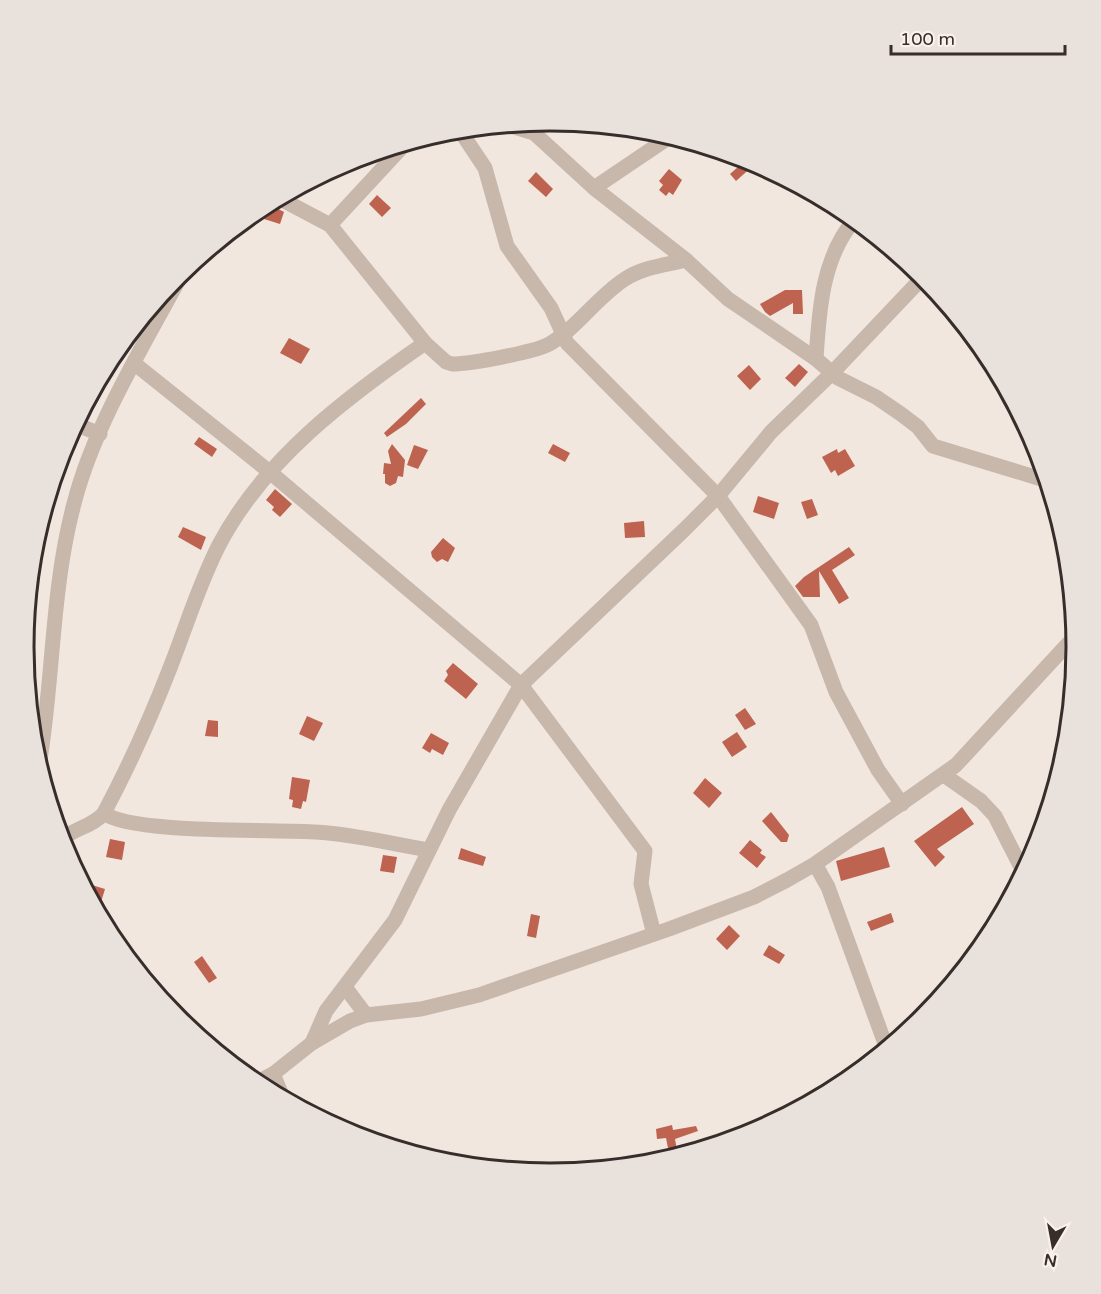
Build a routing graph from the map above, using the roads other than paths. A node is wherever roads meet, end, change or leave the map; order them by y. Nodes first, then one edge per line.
1 (529, 132) edge
2 (465, 138) edge
3 (660, 143) edge
4 (395, 155) edge
5 (594, 188) junction
6 (288, 203) edge
7 (330, 225) junction
8 (850, 227) edge
9 (686, 260) junction
10 (917, 284) edge
11 (161, 310) edge
12 (562, 335) junction
13 (424, 343) junction
14 (816, 359) junction
15 (135, 364) junction
16 (833, 372) junction
17 (84, 428) edge
18 (100, 434) junction
19 (271, 473) junction
20 (1038, 478) edge
21 (718, 496) junction
22 (1066, 646) edge
23 (521, 685) junction
24 (39, 712) edge
25 (944, 775) junction
26 (902, 804) junction
27 (104, 813) junction
28 (70, 833) edge
29 (429, 850) junction
30 (1019, 862) edge
31 (815, 864) junction
32 (654, 934) junction
33 (345, 987) junction
34 (366, 1016) junction
35 (884, 1041) edge
36 (312, 1043) junction
37 (273, 1074) junction
38 (266, 1078) edge
39 (277, 1085) edge

1 - 5 street
2 - 12 street
3 - 5 street
4 - 7 street
5 - 9 street
6 - 7 street
7 - 13 street
8 - 14 street
9 - 12 street
9 - 14 street
10 - 16 street
11 - 15 street
12 - 13 street
12 - 21 street
13 - 19 street
14 - 16 street
15 - 18 street
15 - 19 street
16 - 20 street
16 - 21 street
17 - 18 street
18 - 24 street
19 - 23 street
19 - 27 street
21 - 23 street
21 - 26 street
22 - 25 street
23 - 29 street
23 - 32 street
25 - 26 street
25 - 30 street
26 - 31 street
27 - 28 street
27 - 29 street
29 - 33 street
31 - 32 street
31 - 35 street
32 - 34 street
33 - 34 street
33 - 36 street
34 - 36 street
36 - 37 street
37 - 38 street
37 - 39 street

